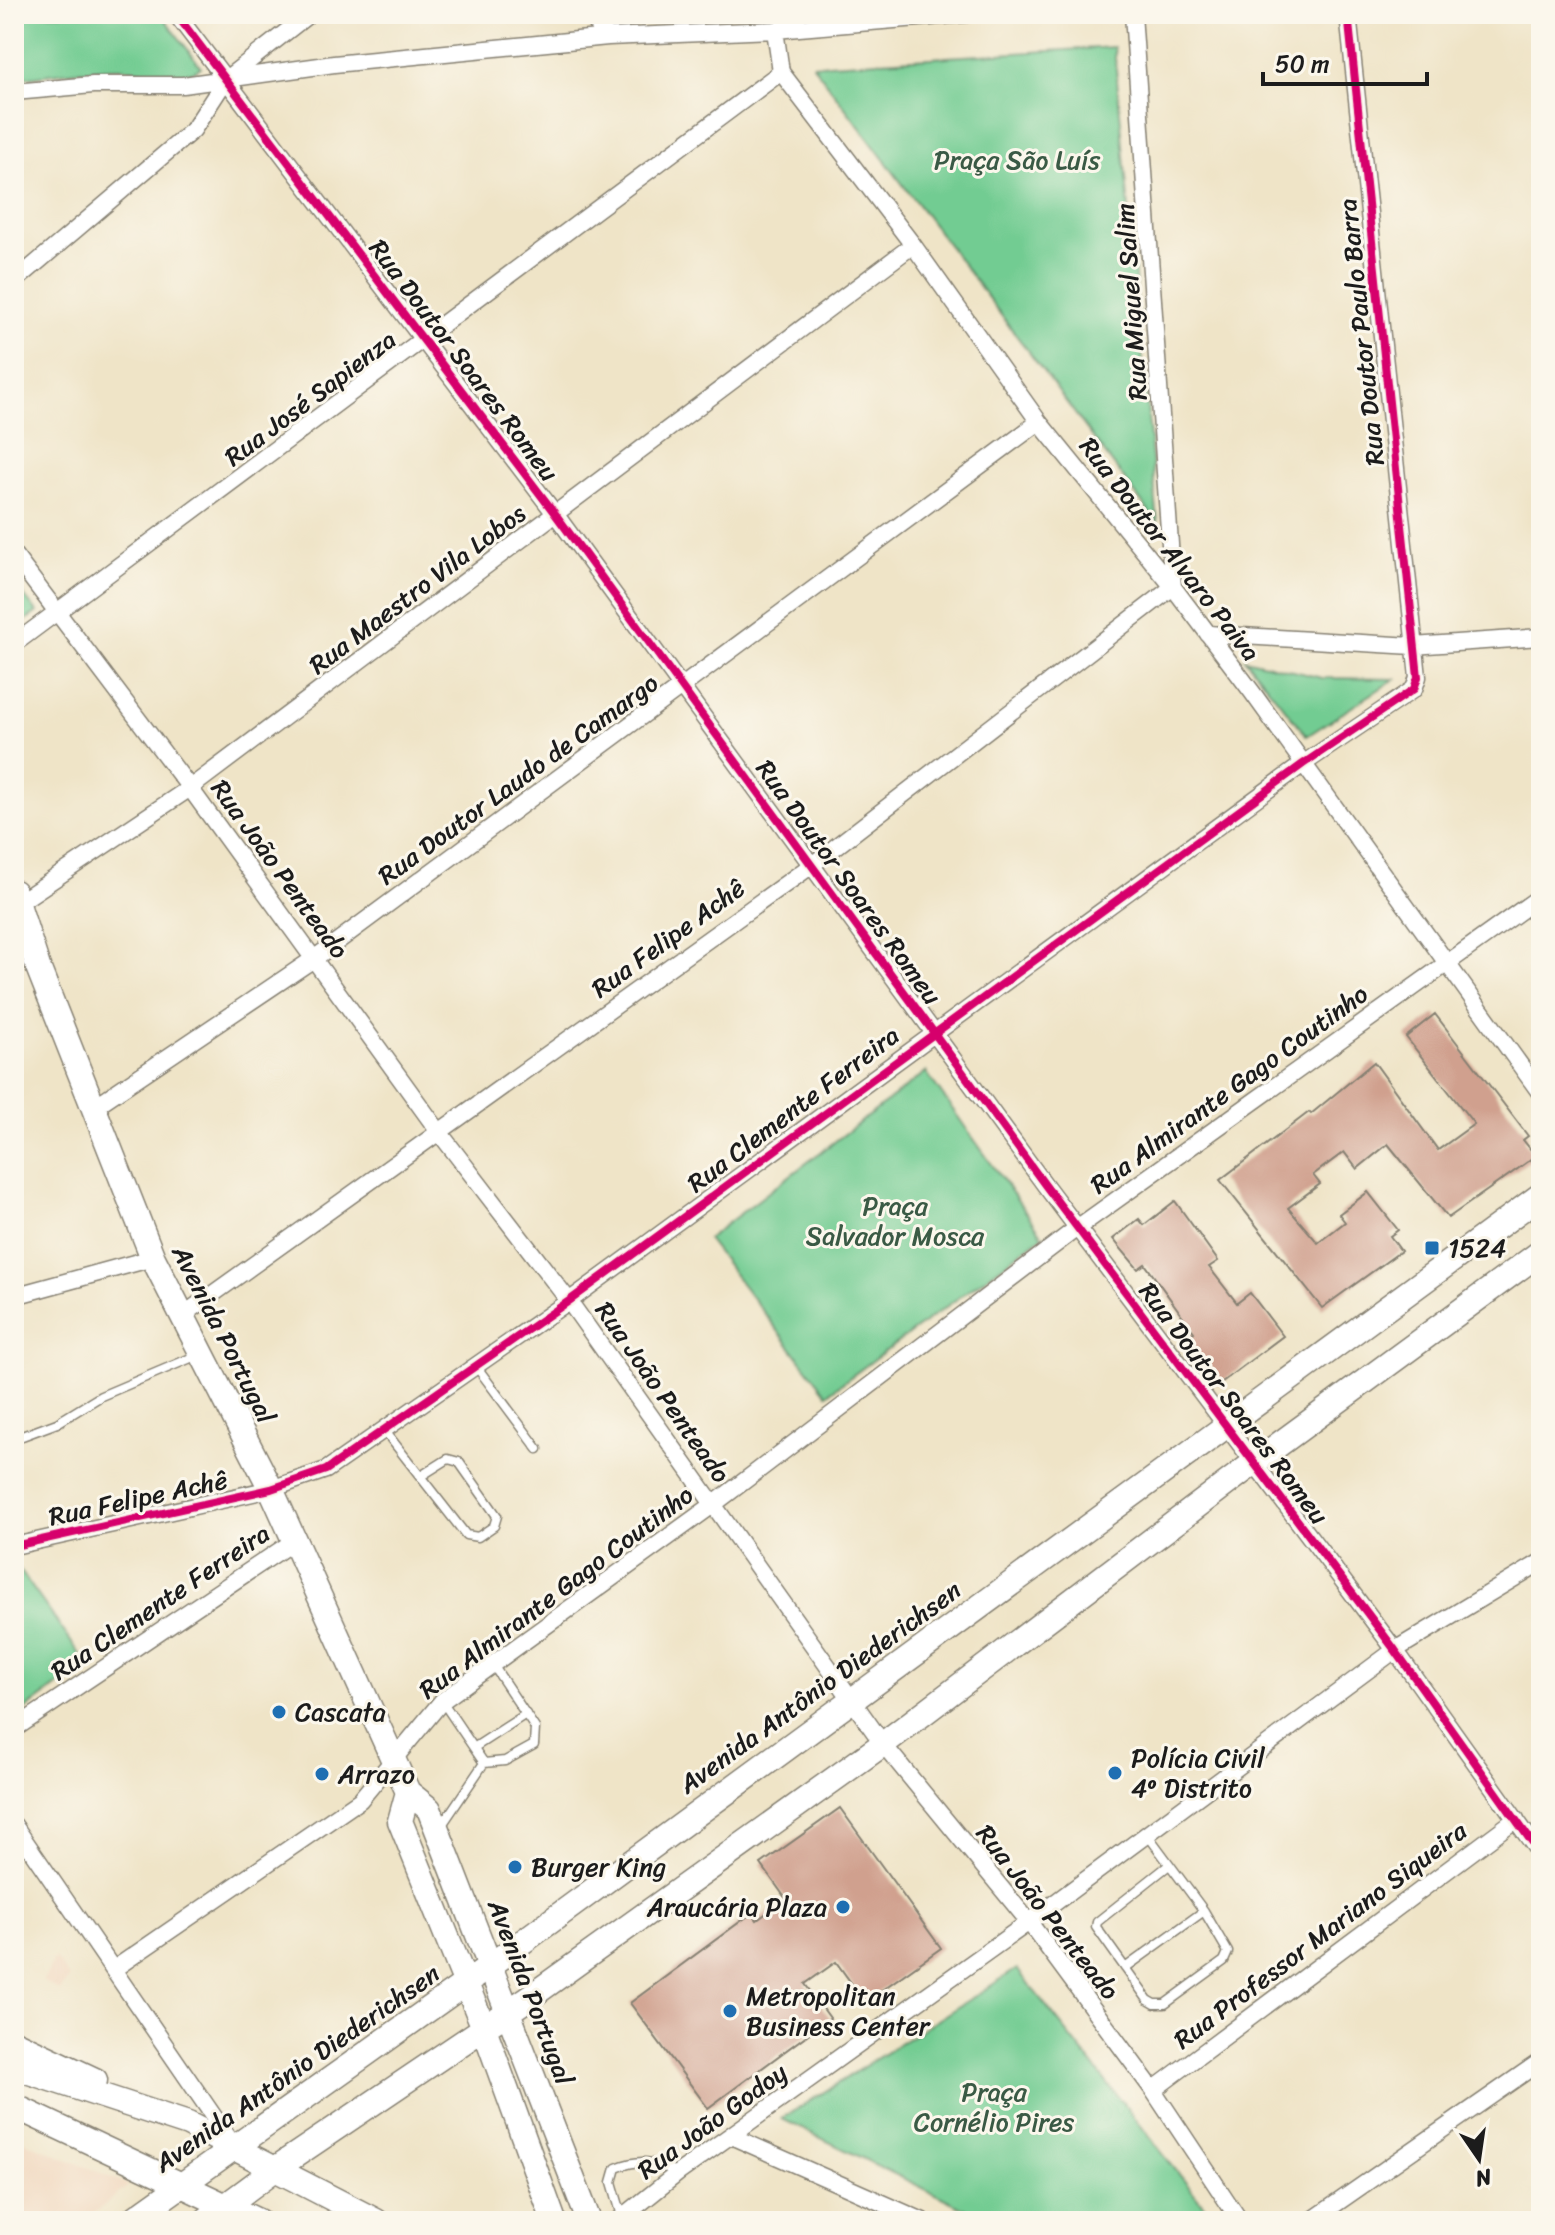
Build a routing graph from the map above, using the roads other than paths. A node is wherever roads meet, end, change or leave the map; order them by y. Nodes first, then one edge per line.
1 (176, 14) edge
2 (309, 14) edge
3 (589, 14) edge
4 (966, 14) edge
5 (1133, 14) edge
6 (1348, 14) edge
7 (908, 16) edge
8 (775, 30) junction
9 (608, 37) junction
10 (781, 72) junction
11 (226, 79) junction
12 (14, 92) edge
13 (913, 245) junction
14 (14, 282) edge
15 (422, 339) junction
16 (1039, 422) junction
17 (556, 515) junction
18 (14, 555) edge
19 (1173, 587) junction
20 (56, 614) junction
21 (1208, 634) junction
22 (1541, 637) edge
23 (14, 644) edge
24 (1413, 646) junction
25 (682, 688) junction
26 (1303, 764) junction
27 (190, 788) junction
28 (812, 865) junction
29 (1541, 896) edge
30 (16, 898) edge
31 (315, 958) junction
32 (1447, 961) junction
33 (933, 1031) junction
34 (1541, 1094) edge
35 (94, 1107) junction
36 (439, 1132) junction
37 (1541, 1195) edge
38 (1077, 1228) junction
39 (1541, 1252) edge
40 (153, 1258) junction
41 (14, 1296) edge
42 (569, 1301) junction
43 (182, 1316) junction
44 (202, 1354) junction
45 (476, 1365) junction
46 (1225, 1424) junction
47 (384, 1430) junction
48 (14, 1439) edge
49 (538, 1449) dead end
50 (1255, 1462) junction
51 (421, 1476) junction
52 (271, 1489) junction
53 (714, 1504) junction
54 (294, 1541) junction
55 (14, 1546) edge
56 (1541, 1562) edge
57 (1395, 1650) junction
58 (493, 1663) junction
59 (851, 1699) junction
60 (442, 1701) junction
61 (526, 1714) junction
62 (14, 1729) edge
63 (883, 1744) junction
64 (475, 1747) junction
65 (392, 1757) junction
66 (484, 1763) junction
67 (408, 1792) junction
68 (1516, 1819) junction
69 (14, 1825) edge
70 (438, 1832) junction
71 (1147, 1834) junction
72 (1541, 1855) edge
73 (1169, 1865) junction
74 (1204, 1911) junction
75 (1029, 1922) junction
76 (491, 1965) junction
77 (1125, 1968) junction
78 (114, 1969) junction
79 (466, 1982) junction
80 (508, 2012) junction
81 (484, 2028) junction
82 (14, 2042) edge
83 (1541, 2061) edge
84 (14, 2067) edge
85 (1153, 2090) junction
86 (14, 2106) edge
87 (188, 2124) junction
88 (731, 2136) junction
89 (235, 2148) junction
90 (275, 2169) junction
91 (678, 2173) junction
92 (179, 2184) junction
93 (225, 2204) junction
94 (620, 2219) edge
95 (131, 2221) edge
96 (205, 2221) edge
97 (258, 2221) edge
98 (376, 2221) edge
99 (554, 2221) edge
100 (589, 2221) edge
101 (923, 2221) edge
102 (1240, 2221) edge
103 (1311, 2221) edge

1 - 11 street, Rua Doutor Soares Romeu
2 - 11 street
3 - 9 street
4 - 7 street
5 - 19 street, Rua Miguel Salim
6 - 24 street, Rua Doutor Paulo Barra
7 - 8 street
8 - 9 street
8 - 10 street, Rua Doutor Alvaro Paiva
9 - 11 street
10 - 13 street, Rua Doutor Alvaro Paiva
10 - 15 street, Rua José Sapienza
11 - 12 street
11 - 14 street
11 - 15 street, Rua Doutor Soares Romeu
13 - 16 street, Rua Doutor Alvaro Paiva
13 - 17 street, Rua Maestro Vila Lobos
15 - 17 street, Rua Doutor Soares Romeu
15 - 20 street, Rua José Sapienza
16 - 19 street, Rua Doutor Alvaro Paiva
16 - 25 street, Rua Doutor Laudo de Camargo
17 - 25 street, Rua Doutor Soares Romeu
17 - 27 street, Rua Maestro Vila Lobos
18 - 20 street, Rua João Penteado
19 - 21 street, Rua Doutor Alvaro Paiva
19 - 28 street, Rua Felipe Achê
20 - 23 street, Rua José Sapienza
20 - 27 street, Rua João Penteado
21 - 24 street
21 - 26 street, Rua Doutor Alvaro Paiva
22 - 24 street
24 - 26 street, Rua Clemente Ferreira
25 - 28 street, Rua Doutor Soares Romeu
25 - 31 street, Rua Doutor Laudo de Camargo
26 - 32 street, Rua Doutor Alvaro Paiva
26 - 33 street, Rua Clemente Ferreira
27 - 30 street, Rua Maestro Vila Lobos
27 - 31 street, Rua João Penteado
28 - 33 street, Rua Doutor Soares Romeu
28 - 36 street, Rua Felipe Achê
29 - 32 street, Rua Almirante Gago Coutinho
30 - 35 main road, Avenida Portugal
31 - 35 street, Rua Doutor Laudo de Camargo
31 - 36 street, Rua João Penteado
32 - 34 street, Rua Doutor Alvaro Paiva
32 - 38 street, Rua Almirante Gago Coutinho
33 - 38 street, Rua Doutor Soares Romeu
33 - 42 street, Rua Clemente Ferreira
35 - 40 main road, Avenida Portugal
36 - 42 street, Rua João Penteado
36 - 43 street, Rua Felipe Achê
37 - 46 main road, Avenida Antônio Diederichsen
38 - 46 street, Rua Doutor Soares Romeu
38 - 53 street, Rua Almirante Gago Coutinho
39 - 50 main road
40 - 41 street
40 - 43 main road, Avenida Portugal
42 - 45 street, Rua Clemente Ferreira
42 - 53 street, Rua João Penteado
43 - 44 main road, Avenida Portugal
44 - 48 lane
44 - 52 main road, Avenida Portugal
45 - 47 street, Rua Clemente Ferreira
45 - 49 lane
46 - 50 street, Rua Doutor Soares Romeu
46 - 59 main road, Avenida Antônio Diederichsen
47 - 51 lane
47 - 52 street, Rua Clemente Ferreira
50 - 57 street, Rua Doutor Soares Romeu
50 - 63 main road
51 - 51 lane
52 - 54 main road, Avenida Portugal
52 - 55 street, Rua Felipe Achê
53 - 58 street, Rua Almirante Gago Coutinho
53 - 59 street, Rua João Penteado
54 - 62 street, Rua Clemente Ferreira
54 - 65 main road, Avenida Portugal
56 - 57 street, Rua João Godoy
57 - 68 street, Rua Doutor Soares Romeu
57 - 71 street, Rua João Godoy
58 - 60 street, Rua Almirante Gago Coutinho
58 - 61 lane
59 - 63 street, Rua João Penteado
59 - 76 main road, Avenida Antônio Diederichsen
60 - 64 lane
60 - 65 street, Rua Almirante Gago Coutinho
61 - 64 lane
61 - 66 lane
63 - 75 street, Rua João Penteado
63 - 80 main road
64 - 66 lane
65 - 67 main road, Avenida Portugal
65 - 78 street, Rua Almirante Gago Coutinho
66 - 70 lane
67 - 70 main road, Avenida Portugal
67 - 79 main road
68 - 72 street, Rua Doutor Soares Romeu
68 - 85 street, Rua Professor Mariano Siqueira
69 - 78 street
70 - 76 main road, Avenida Portugal
71 - 73 lane
71 - 75 street, Rua João Godoy
73 - 74 lane
73 - 77 lane
74 - 77 lane
74 - 77 lane
75 - 85 street, Rua João Penteado
75 - 88 street, Rua João Godoy
76 - 79 main road, Avenida Antônio Diederichsen
76 - 80 main road, Avenida Portugal
78 - 89 street
79 - 81 main road
79 - 89 main road, Avenida Antônio Diederichsen
80 - 81 main road
80 - 100 main road, Avenida Portugal
81 - 90 main road
81 - 99 main road
82 - 87 main road
83 - 103 street
84 - 87 main road
85 - 102 street, Rua João Penteado
86 - 92 main road
87 - 89 main road
88 - 91 street, Rua João Godoy
88 - 101 street
89 - 90 main road
89 - 92 main road, Avenida Antônio Diederichsen
90 - 93 main road
90 - 98 main road
91 - 94 street, Rua João Godoy
91 - 94 lane
92 - 93 main road
92 - 95 main road, Avenida Antônio Diederichsen
93 - 96 main road
93 - 97 main road

